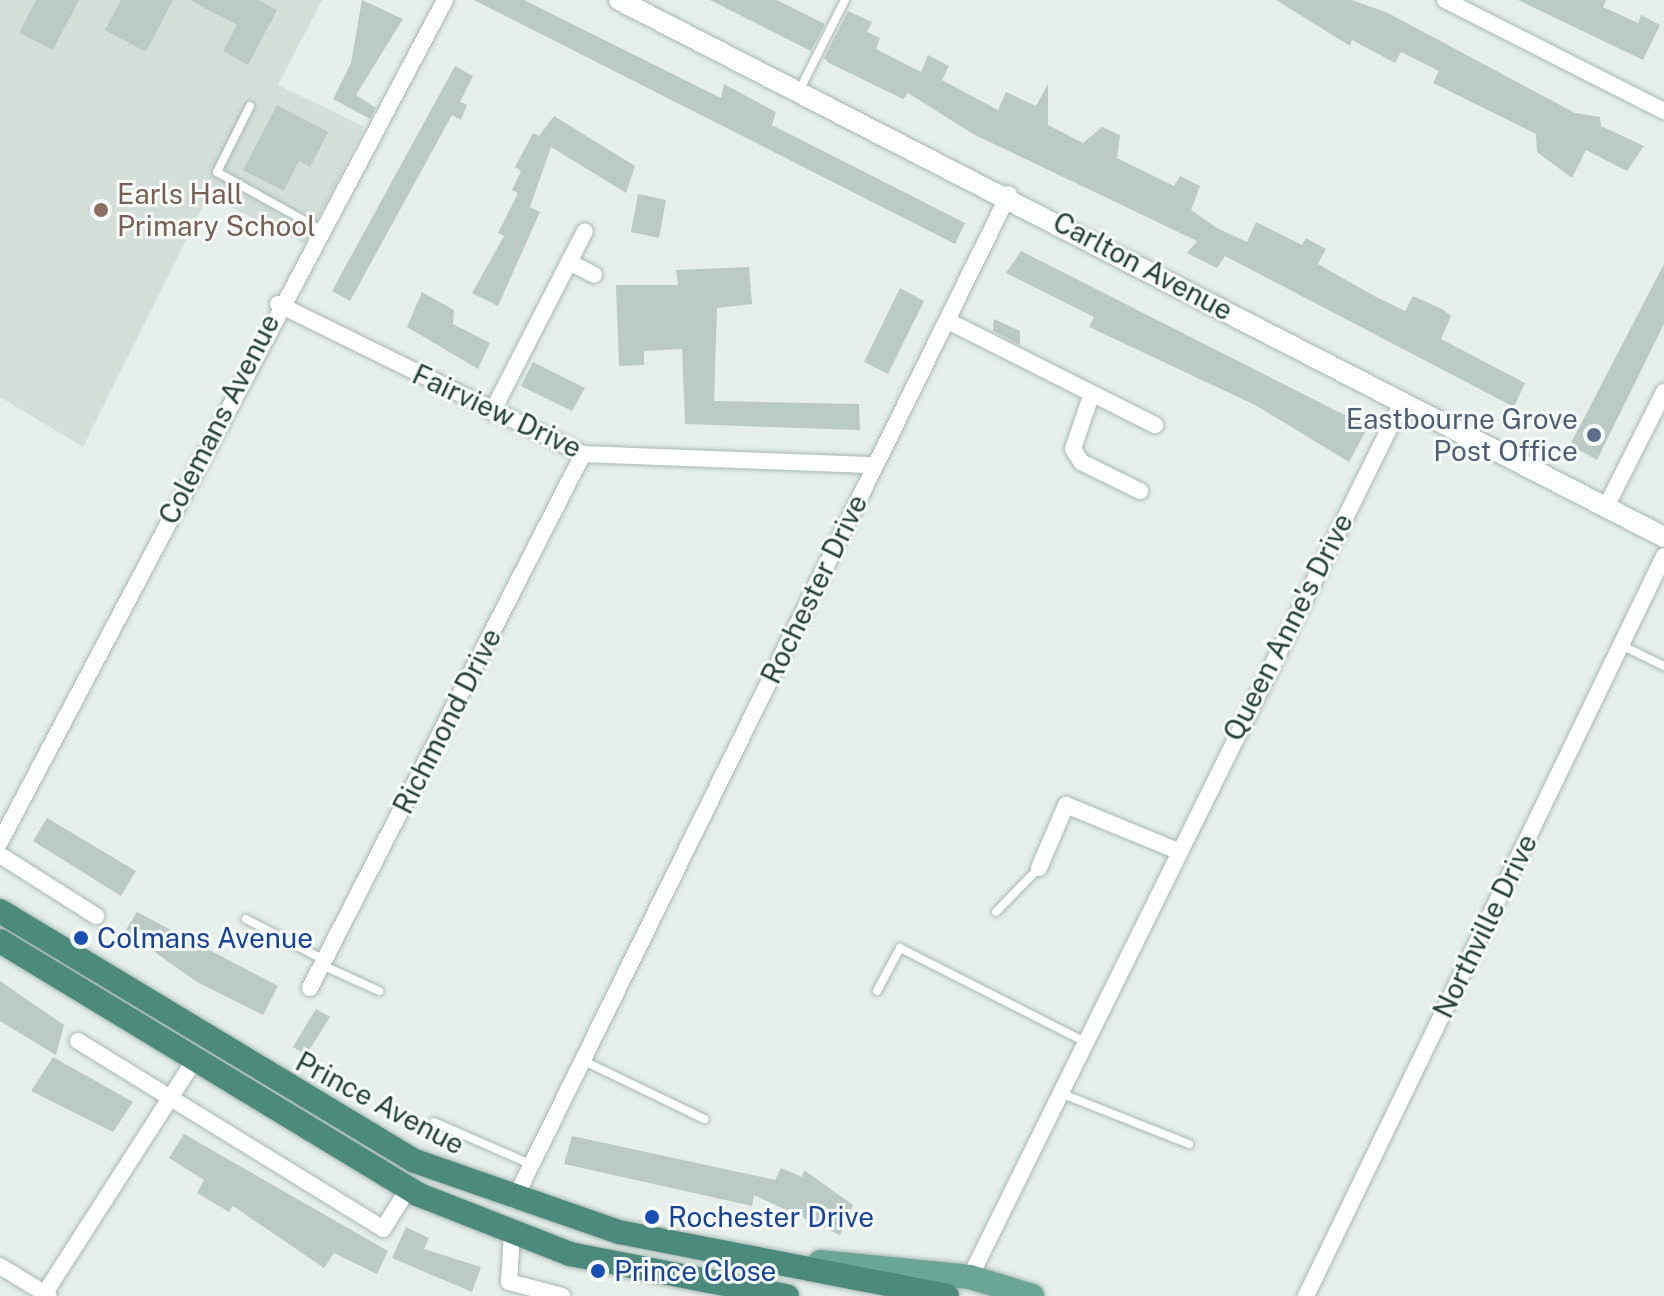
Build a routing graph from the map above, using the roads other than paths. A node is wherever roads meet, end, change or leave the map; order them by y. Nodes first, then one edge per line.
1 (445, 0) edge
2 (845, 0) edge
3 (1445, 0) edge
4 (631, 3) edge
5 (800, 89) junction
6 (250, 106) dead end
7 (1664, 111) edge
8 (1009, 194) junction
9 (321, 230) junction
10 (585, 231) dead end
11 (569, 262) junction
12 (594, 275) dead end
13 (278, 304) junction
14 (948, 321) junction
15 (1664, 392) edge
16 (1091, 396) junction
17 (1401, 405) junction
18 (492, 412) junction
19 (1155, 425) dead end
20 (583, 454) junction
21 (875, 465) junction
22 (1140, 491) dead end
23 (1606, 507) junction
24 (1664, 537) edge
25 (1664, 556) edge
26 (1621, 645) junction
27 (1664, 666) edge
28 (0, 842) edge
29 (1175, 850) junction
30 (0, 855) edge
31 (1039, 868) joint
32 (0, 911) edge
33 (996, 912) dead end
34 (96, 916) dead end
35 (246, 919) dead end
36 (0, 941) edge
37 (324, 963) junction
38 (310, 988) dead end
39 (379, 991) dead end
40 (877, 991) dead end
41 (78, 1041) dead end
42 (1083, 1041) junction
43 (580, 1059) junction
44 (194, 1061) junction
45 (1058, 1093) junction
46 (169, 1101) junction
47 (704, 1119) dead end
48 (434, 1122) dead end
49 (1189, 1144) dead end
50 (530, 1164) junction
51 (408, 1189) junction
52 (514, 1200) junction
53 (512, 1233) junction
54 (770, 1259) junction
55 (0, 1266) edge
56 (970, 1277) junction
57 (690, 1289) edge
58 (726, 1291) edge
59 (47, 1295) edge
60 (562, 1296) edge
61 (787, 1296) edge
62 (947, 1296) edge
63 (1032, 1296) edge
64 (1306, 1296) edge

1 - 9 street, Colemans Avenue
2 - 5 lane
3 - 7 street
4 - 5 street, Carlton Avenue
5 - 8 street, Carlton Avenue
6 - 9 lane
8 - 14 street, Rochester Drive
8 - 17 street, Carlton Avenue
9 - 13 street, Colemans Avenue
10 - 11 street
11 - 12 street
11 - 18 street
13 - 18 street, Fairview Drive
13 - 28 street, Colemans Avenue
14 - 16 street
14 - 21 street, Rochester Drive
15 - 23 street
16 - 19 street
16 - 22 street
17 - 23 street, Carlton Avenue
17 - 29 street, Queen Anne's Drive
18 - 20 street, Fairview Drive
20 - 21 street, Fairview Drive
20 - 37 street, Richmond Drive
21 - 43 street, Rochester Drive
23 - 24 street, Carlton Avenue
25 - 26 street, Northville Drive
26 - 27 lane
26 - 64 street, Northville Drive
29 - 31 street
29 - 42 street, Queen Anne's Drive
30 - 34 street
31 - 33 lane
32 - 52 highway, Prince Avenue
35 - 37 lane
36 - 44 highway, Prince Avenue
37 - 38 street, Richmond Drive
37 - 39 lane
40 - 42 lane
41 - 46 street
42 - 45 street, Queen Anne's Drive
43 - 47 lane
43 - 50 street, Rochester Drive
44 - 46 street
44 - 51 highway, Prince Avenue
45 - 49 lane
45 - 56 street, Queen Anne's Drive
46 - 51 street
46 - 59 street
48 - 50 lane
50 - 52 street, Rochester Drive
51 - 53 highway, Prince Avenue
52 - 54 highway, Prince Avenue
53 - 57 highway, Prince Avenue
53 - 60 street
54 - 56 main road, Prince Avenue
54 - 62 highway, Prince Avenue
55 - 59 street
56 - 63 main road, Prince Avenue
57 - 58 highway, Prince Avenue
58 - 61 highway, Prince Avenue

